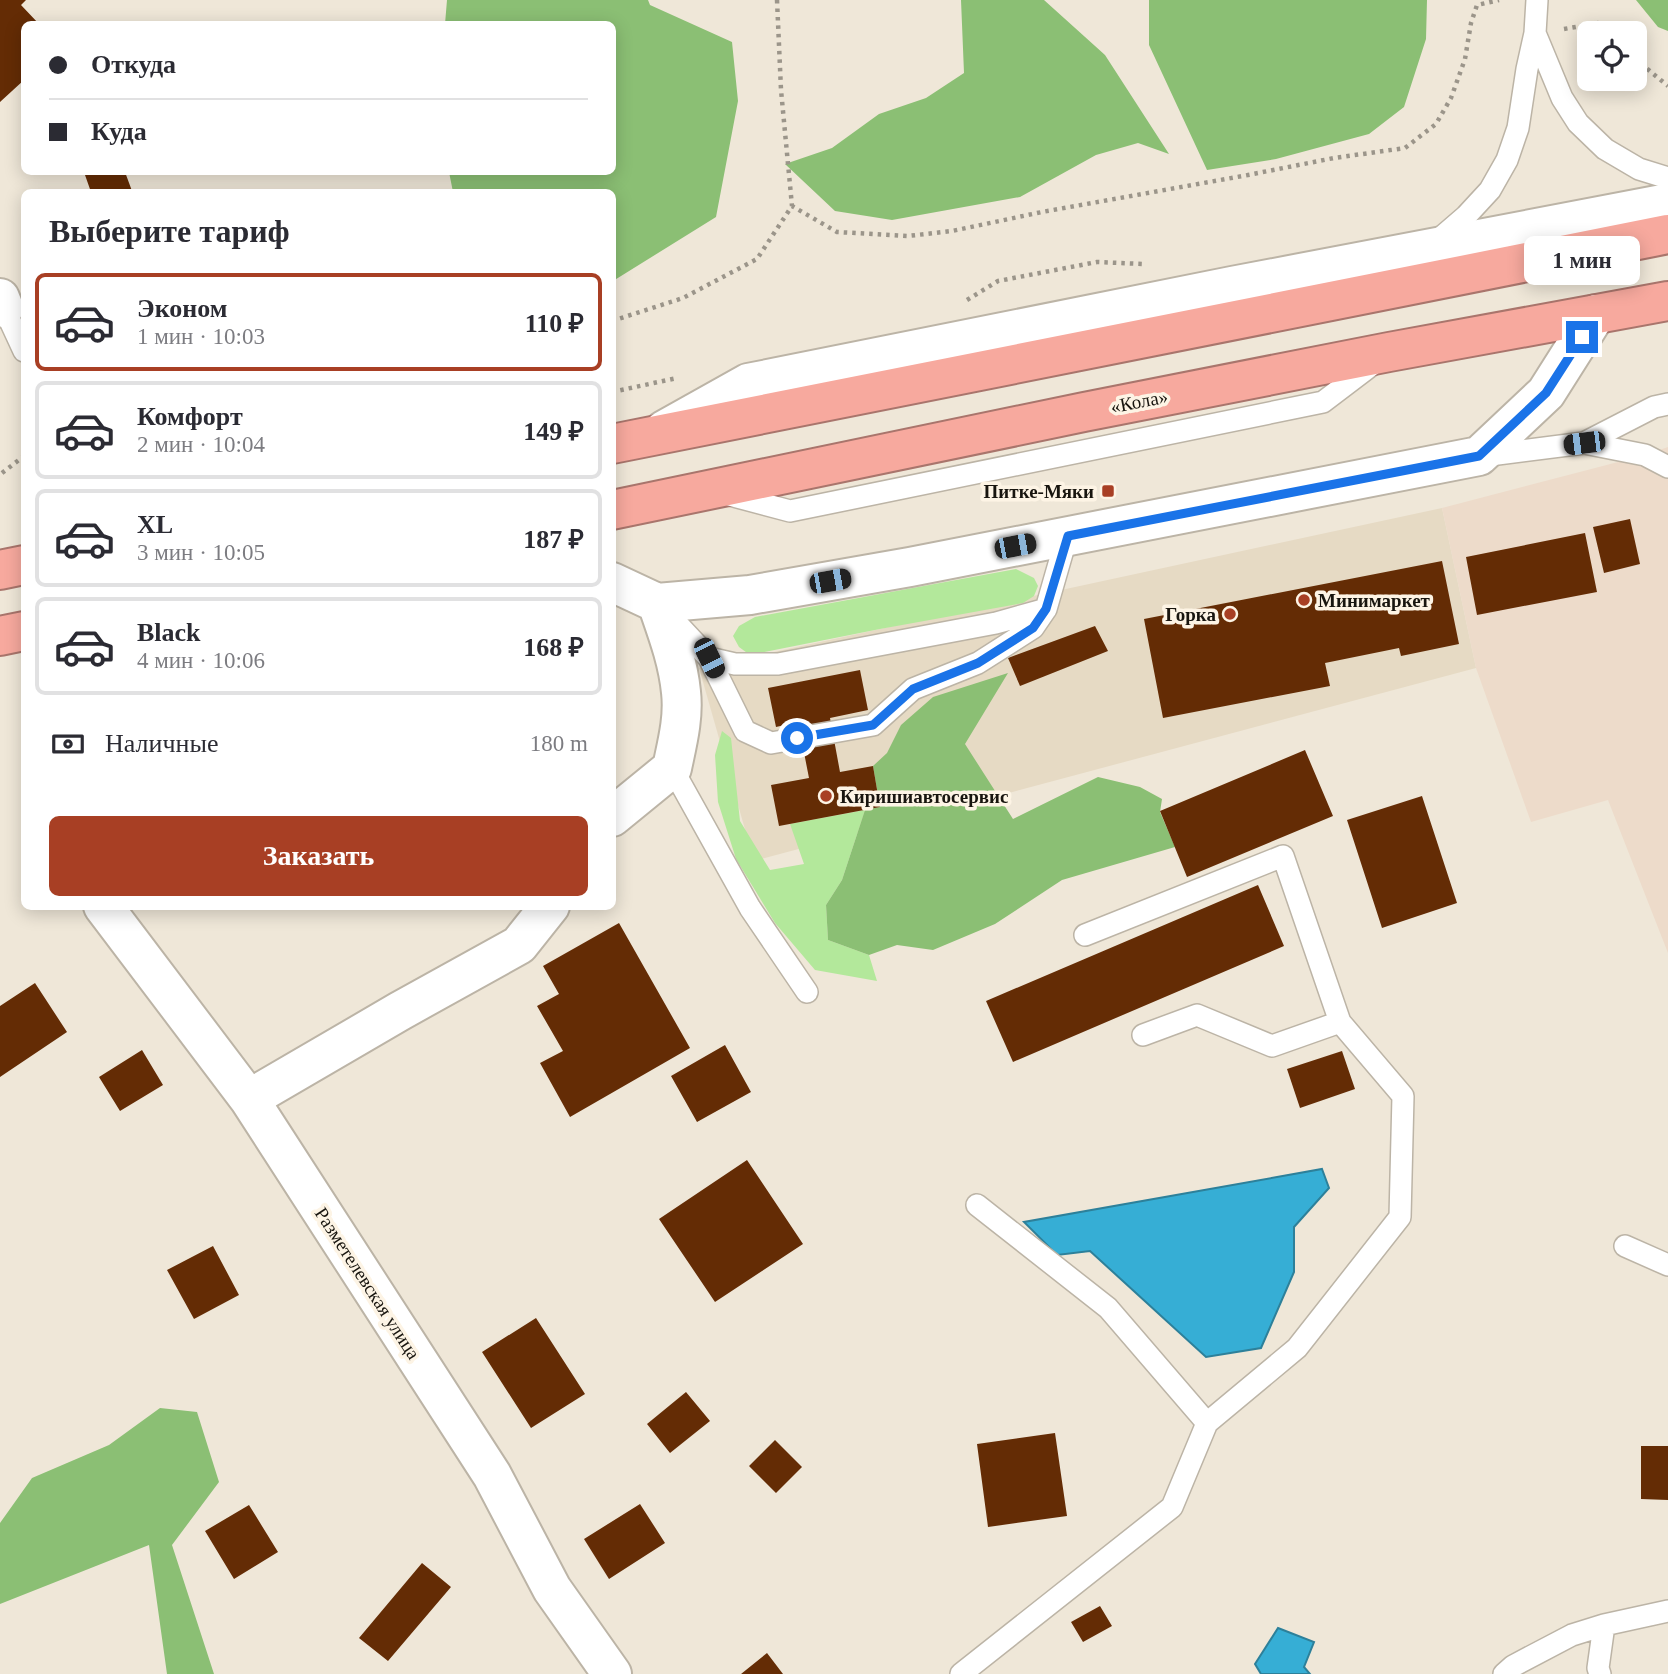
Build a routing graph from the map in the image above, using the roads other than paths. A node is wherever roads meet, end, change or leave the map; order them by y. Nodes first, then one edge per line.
1 (1537, 0) edge
2 (1535, 33) junction
3 (1668, 178) edge
4 (1668, 203) edge
5 (1668, 234) edge
6 (1428, 249) junction
7 (1668, 301) edge
8 (2, 303) edge
9 (1597, 314) junction
10 (21, 344) edge
11 (1668, 404) edge
12 (656, 435) junction
13 (616, 443) edge
14 (1584, 443) junction
15 (1479, 456) junction
16 (1668, 467) edge
17 (616, 509) edge
18 (1068, 536) junction
19 (21, 566) edge
20 (0, 570) edge
21 (616, 584) edge
22 (657, 603) junction
23 (1046, 609) junction
24 (21, 632) edge
25 (0, 636) edge
26 (709, 658) junction
27 (672, 768) junction
28 (616, 814) edge
29 (106, 910) edge
30 (548, 910) edge
31 (1085, 935) dead end
32 (807, 992) dead end
33 (1340, 1022) junction
34 (1143, 1035) dead end
35 (249, 1099) junction
36 (977, 1205) dead end
37 (1625, 1246) dead end
38 (1668, 1265) edge
39 (1207, 1423) junction
40 (1668, 1611) edge
41 (1604, 1625) junction
42 (612, 1674) edge
43 (961, 1674) edge
44 (1504, 1674) edge
45 (1600, 1674) edge

1 - 2 lane
2 - 3 lane
2 - 6 lane
4 - 6 street
5 - 12 highway
6 - 12 street
7 - 9 highway, «Кола»
8 - 10 lane
9 - 15 street
9 - 17 highway, «Кола»
11 - 14 lane
12 - 13 highway
14 - 15 lane
14 - 16 lane
15 - 18 street
18 - 22 street
18 - 23 lane
19 - 20 highway
21 - 22 street
22 - 26 lane
22 - 27 street
23 - 26 lane
23 - 26 lane
24 - 25 highway
27 - 28 street
27 - 32 lane
29 - 35 street, Разметелевская улица
30 - 35 street
31 - 33 lane
33 - 34 lane
33 - 39 lane
35 - 42 street, Разметелевская улица
36 - 39 lane
37 - 38 lane
39 - 43 lane
40 - 41 lane
41 - 44 lane
41 - 45 lane

